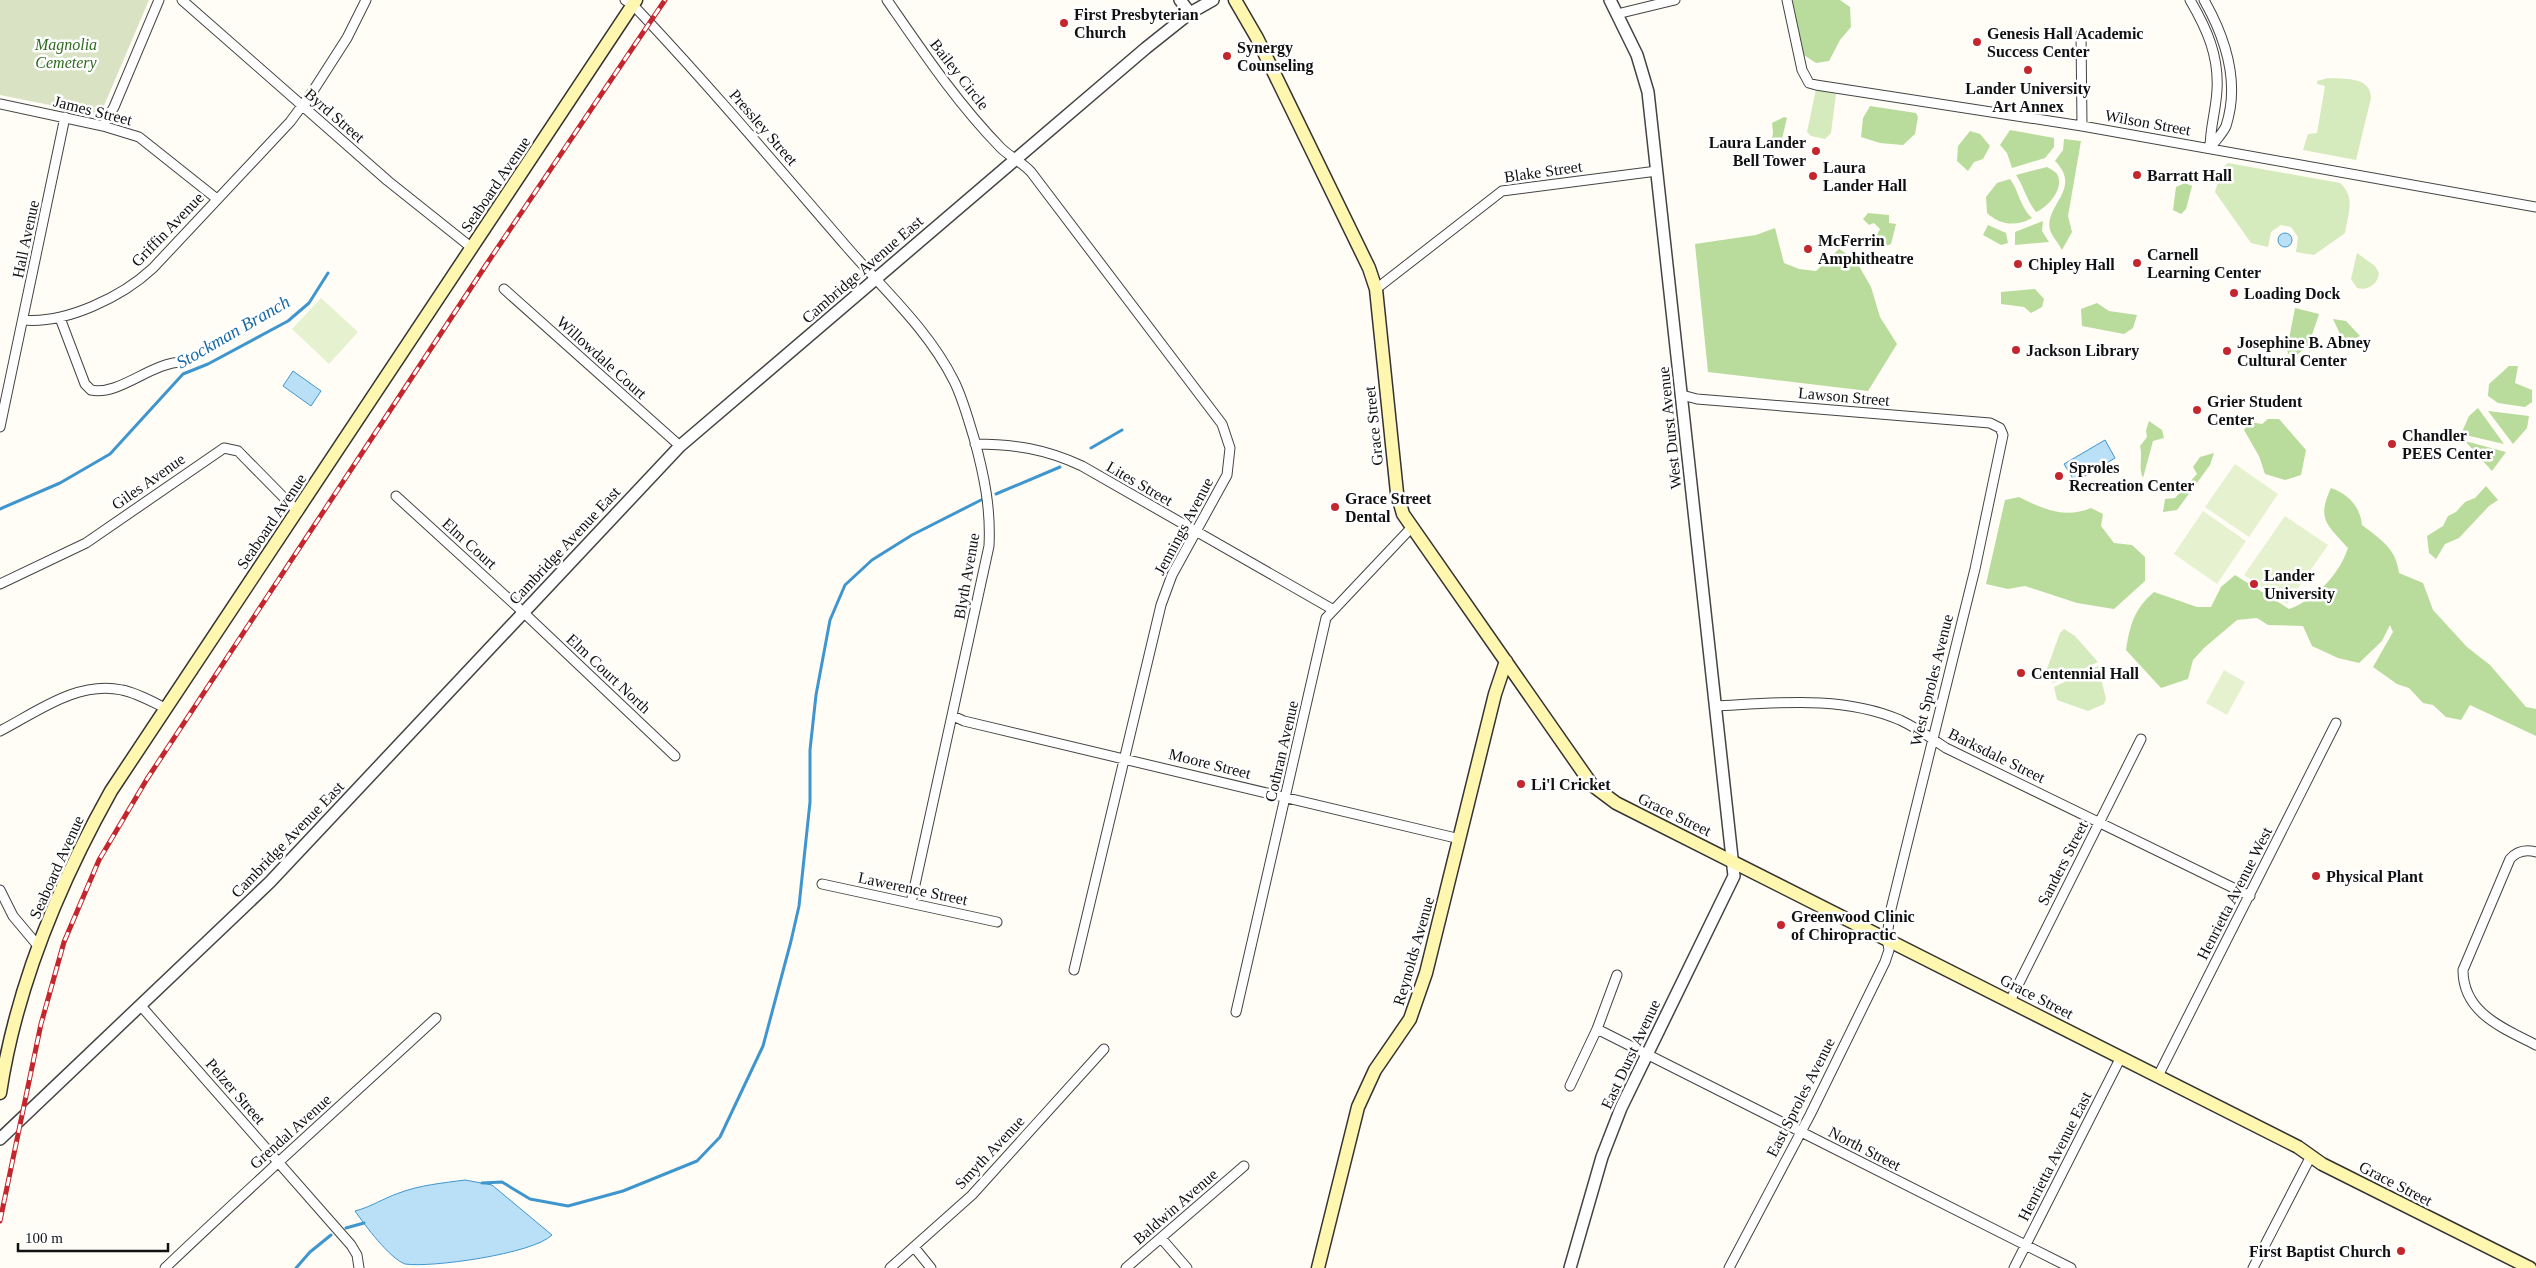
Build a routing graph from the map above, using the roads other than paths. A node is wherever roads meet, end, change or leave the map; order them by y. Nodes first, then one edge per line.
1 (159, 0) edge
2 (182, 0) edge
3 (366, 0) edge
4 (887, 0) edge
5 (1180, 0) edge
6 (1213, 0) edge
7 (1235, 0) edge
8 (1610, 0) edge
9 (1675, 0) edge
10 (1787, 0) edge
11 (2190, 0) edge
12 (2204, 0) edge
13 (631, 2) edge
14 (1190, 13) junction
15 (1617, 14) junction
16 (2081, 34) dead end
17 (0, 104) edge
18 (302, 106) junction
19 (65, 117) junction
20 (103, 126) junction
21 (2082, 126) junction
22 (2210, 148) junction
23 (1016, 159) junction
24 (1657, 171) junction
25 (217, 199) junction
26 (2536, 207) edge
27 (472, 248) junction
28 (876, 278) junction
29 (504, 289) dead end
30 (1376, 289) junction
31 (60, 318) junction
32 (23, 320) junction
33 (183, 362) dead end
34 (1682, 395) junction
35 (0, 427) edge
36 (2002, 430) joint
37 (975, 444) junction
38 (680, 446) junction
39 (396, 496) dead end
40 (298, 512) junction
41 (1412, 527) junction
42 (1196, 532) junction
43 (0, 584) edge
44 (1332, 609) junction
45 (523, 612) junction
46 (1506, 661) junction
47 (1715, 706) junction
48 (165, 708) junction
49 (953, 716) junction
50 (2336, 723) dead end
51 (0, 732) edge
52 (1932, 739) junction
53 (2141, 740) dead end
54 (675, 756) dead end
55 (1124, 758) junction
56 (1285, 797) junction
57 (2100, 822) junction
58 (1460, 839) junction
59 (2536, 852) edge
60 (1734, 861) junction
61 (822, 884) dead end
62 (0, 890) edge
63 (2250, 896) junction
64 (911, 904) junction
65 (997, 922) dead end
66 (1887, 938) junction
67 (39, 947) junction
68 (1074, 970) dead end
69 (1617, 975) dead end
70 (2010, 1001) junction
71 (141, 1006) junction
72 (1236, 1012) dead end
73 (436, 1018) dead end
74 (1597, 1029) junction
75 (2536, 1045) edge
76 (1104, 1049) dead end
77 (1647, 1053) junction
78 (2121, 1057) junction
79 (2158, 1076) junction
80 (1570, 1086) dead end
81 (0, 1093) edge
82 (1800, 1132) junction
83 (0, 1139) edge
84 (2311, 1156) junction
85 (279, 1161) junction
86 (1244, 1166) dead end
87 (1161, 1238) junction
88 (2026, 1246) junction
89 (914, 1247) junction
90 (165, 1268) edge
91 (359, 1268) edge
92 (890, 1268) edge
93 (932, 1268) edge
94 (1126, 1268) edge
95 (1187, 1268) edge
96 (1318, 1268) edge
97 (1570, 1268) edge
98 (1729, 1268) edge
99 (2014, 1268) edge
100 (2071, 1268) edge
101 (2253, 1268) edge
102 (2530, 1268) edge

1 - 20 street
2 - 18 street, Byrd Street
3 - 18 street, Griffin Avenue
4 - 23 street, Bailey Circle
5 - 14 street
6 - 14 street, Cambridge Avenue East
7 - 30 main road, Grace Street
8 - 15 street, West Durst Avenue
9 - 15 street
10 - 21 street, Wilson Street
11 - 22 street
12 - 22 street
13 - 27 main road, Seaboard Avenue
13 - 28 street, Pressley Street
14 - 23 street, Cambridge Avenue East
15 - 24 street, West Durst Avenue
16 - 21 street
17 - 19 street, James Street
18 - 25 street, Griffin Avenue
18 - 27 street, Byrd Street
19 - 20 street, James Street
19 - 32 street, Hall Avenue
20 - 25 street, James Street
21 - 22 street, Wilson Street
22 - 26 street, Wilson Street
23 - 28 street, Cambridge Avenue East
23 - 42 street, Jennings Avenue
24 - 30 street, Blake Street
24 - 34 street, West Durst Avenue
25 - 31 street, Griffin Avenue
27 - 40 main road, Seaboard Avenue
28 - 37 street, Blyth Avenue
28 - 38 street, Cambridge Avenue East
29 - 38 street, Willowdale Court
30 - 41 main road, Grace Street
31 - 32 street, Griffin Avenue
31 - 33 street
32 - 35 street, Hall Avenue
34 - 36 street, Lawson Street
34 - 47 street, West Durst Avenue
36 - 52 street, West Sproles Avenue
37 - 42 street, Lites Street
37 - 49 street, Blyth Avenue
38 - 45 street, Cambridge Avenue East
39 - 45 street, Elm Court
40 - 43 street, Giles Avenue
40 - 48 main road, Seaboard Avenue
41 - 44 street, Cothran Avenue
41 - 46 main road, Grace Street
42 - 44 street, Lites Street
42 - 55 street, Jennings Avenue
44 - 56 street, Cothran Avenue
45 - 54 street, Elm Court North
45 - 71 street, Cambridge Avenue East
46 - 58 main road, Reynolds Avenue
46 - 60 main road, Grace Street
47 - 52 street, Barksdale Street
47 - 60 street, West Durst Avenue
48 - 51 street
48 - 67 main road, Seaboard Avenue
49 - 55 street, Moore Street
49 - 64 street, Blyth Avenue
50 - 63 street, Henrietta Avenue West
52 - 57 street, Barksdale Street
52 - 66 street, West Sproles Avenue
53 - 57 street, Sanders Street
55 - 56 street, Moore Street
55 - 68 street, Jennings Avenue
56 - 58 street, Moore Street
56 - 72 street, Cothran Avenue
57 - 63 street, Barksdale Street
57 - 70 street, Sanders Street
58 - 96 main road, Reynolds Avenue
59 - 75 street
60 - 66 main road, Grace Street
60 - 77 street, East Durst Avenue
61 - 64 street, Lawerence Street
62 - 67 street
63 - 79 street, Henrietta Avenue West
64 - 65 street, Lawerence Street
66 - 70 main road, Grace Street
66 - 82 street, East Sproles Avenue
67 - 81 main road, Seaboard Avenue
69 - 74 street
70 - 78 main road, Grace Street
71 - 83 street, Cambridge Avenue East
71 - 85 street, Pelzer Street
73 - 85 street, Grendal Avenue
74 - 77 street, North Street
74 - 80 street
76 - 89 street, Smyth Avenue
77 - 82 street, North Street
77 - 97 street, East Durst Avenue
78 - 79 main road, Grace Street
78 - 88 street, Henrietta Avenue East
79 - 84 main road, Grace Street
82 - 88 street, North Street
82 - 98 street, East Sproles Avenue
84 - 101 street
84 - 102 main road, Grace Street
85 - 90 street, Grendal Avenue
85 - 91 street, Pelzer Street
86 - 87 street, Baldwin Avenue
87 - 94 street, Baldwin Avenue
87 - 95 street
88 - 99 street, Henrietta Avenue East
88 - 100 street, North Street
89 - 92 street, Smyth Avenue
89 - 93 street

